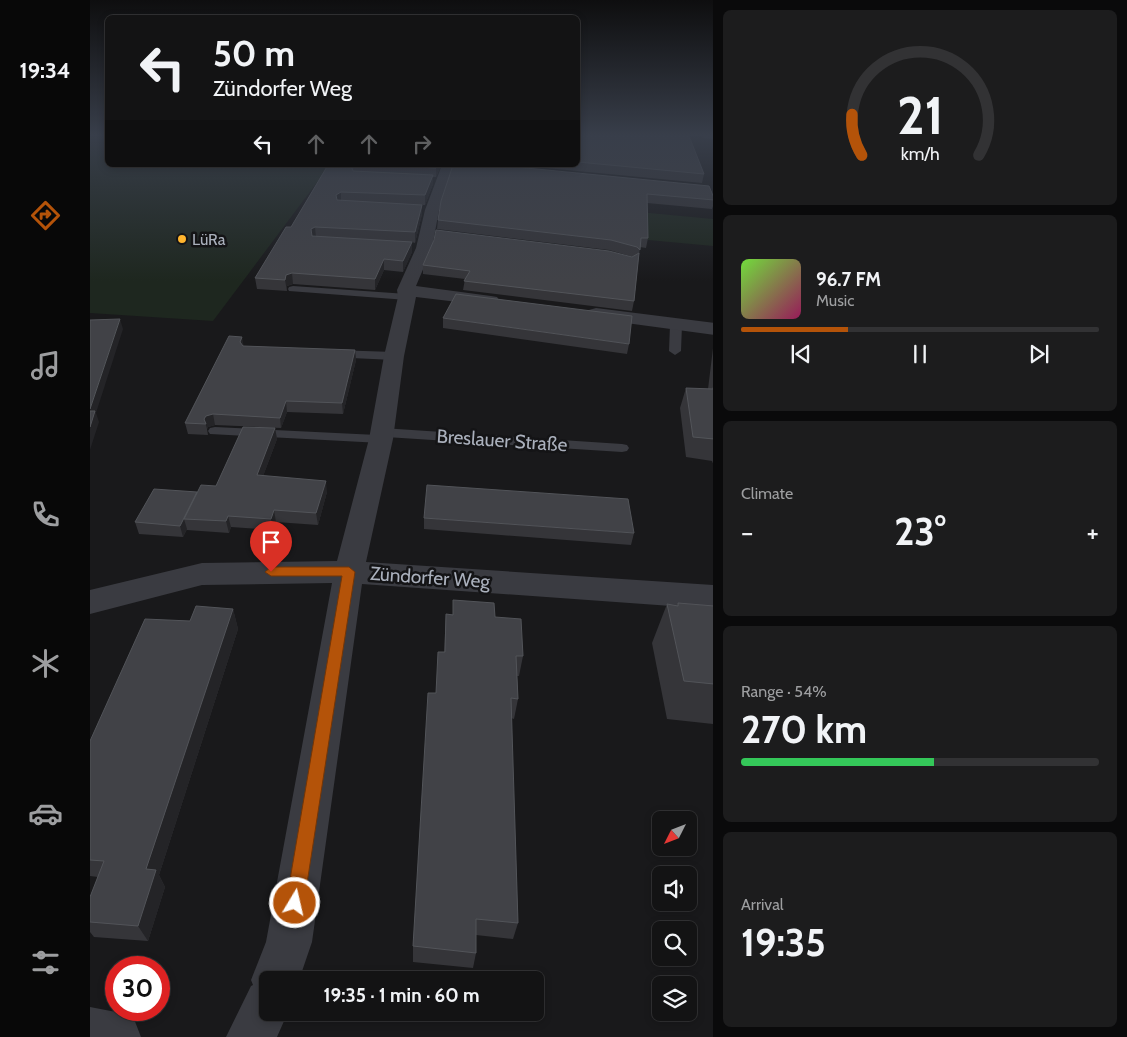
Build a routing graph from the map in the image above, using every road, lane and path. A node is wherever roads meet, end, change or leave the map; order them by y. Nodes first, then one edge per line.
1 (437, 184) edge
2 (293, 289) dead end
3 (407, 294) junction
4 (512, 304) edge
5 (580, 312) edge
6 (676, 324) junction
7 (713, 329) edge
8 (675, 352) dead end
9 (326, 353) edge
10 (394, 356) junction
11 (215, 431) dead end
12 (382, 435) junction
13 (622, 448) dead end
14 (349, 572) junction
15 (713, 597) edge
16 (90, 602) edge
17 (278, 971) edge
18 (259, 1021) edge
19 (90, 1032) edge
20 (116, 1037) edge
21 (251, 1037) edge

1 - 3 street
2 - 3 lane
3 - 4 street
3 - 10 street
5 - 6 street
6 - 7 street
6 - 8 lane
9 - 10 lane
10 - 12 street
11 - 12 lane, Breslauer Straße
12 - 13 lane, Breslauer Straße
12 - 14 street
14 - 15 street, Zündorfer Weg
14 - 16 street, Zündorfer Weg
14 - 17 street
18 - 21 street
19 - 20 street

